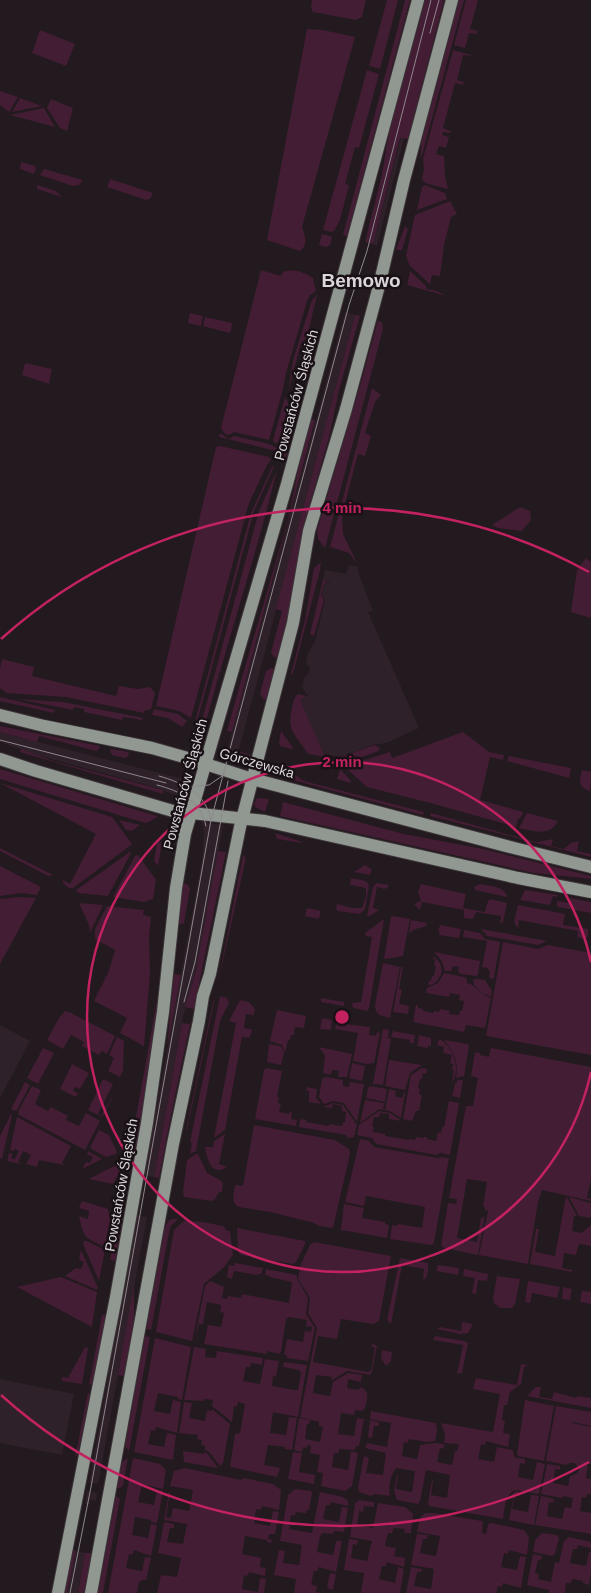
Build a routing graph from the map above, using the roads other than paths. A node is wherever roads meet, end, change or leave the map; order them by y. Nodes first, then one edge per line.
1 (418, 0) edge
2 (452, 0) edge
3 (0, 714) edge
4 (0, 759) edge
5 (206, 764) junction
6 (252, 779) junction
7 (191, 813) junction
8 (242, 819) junction
9 (591, 867) edge
10 (591, 892) edge
11 (58, 1593) edge
12 (91, 1593) edge

1 - 5 main road, Powstańców Śląskich
2 - 6 main road
3 - 5 main road, Górczewska
4 - 7 main road
5 - 6 main road, Górczewska
5 - 7 main road, Powstańców Śląskich
6 - 8 main road
6 - 9 main road, Górczewska
7 - 8 main road
7 - 11 main road, Powstańców Śląskich
8 - 10 main road
8 - 12 main road

